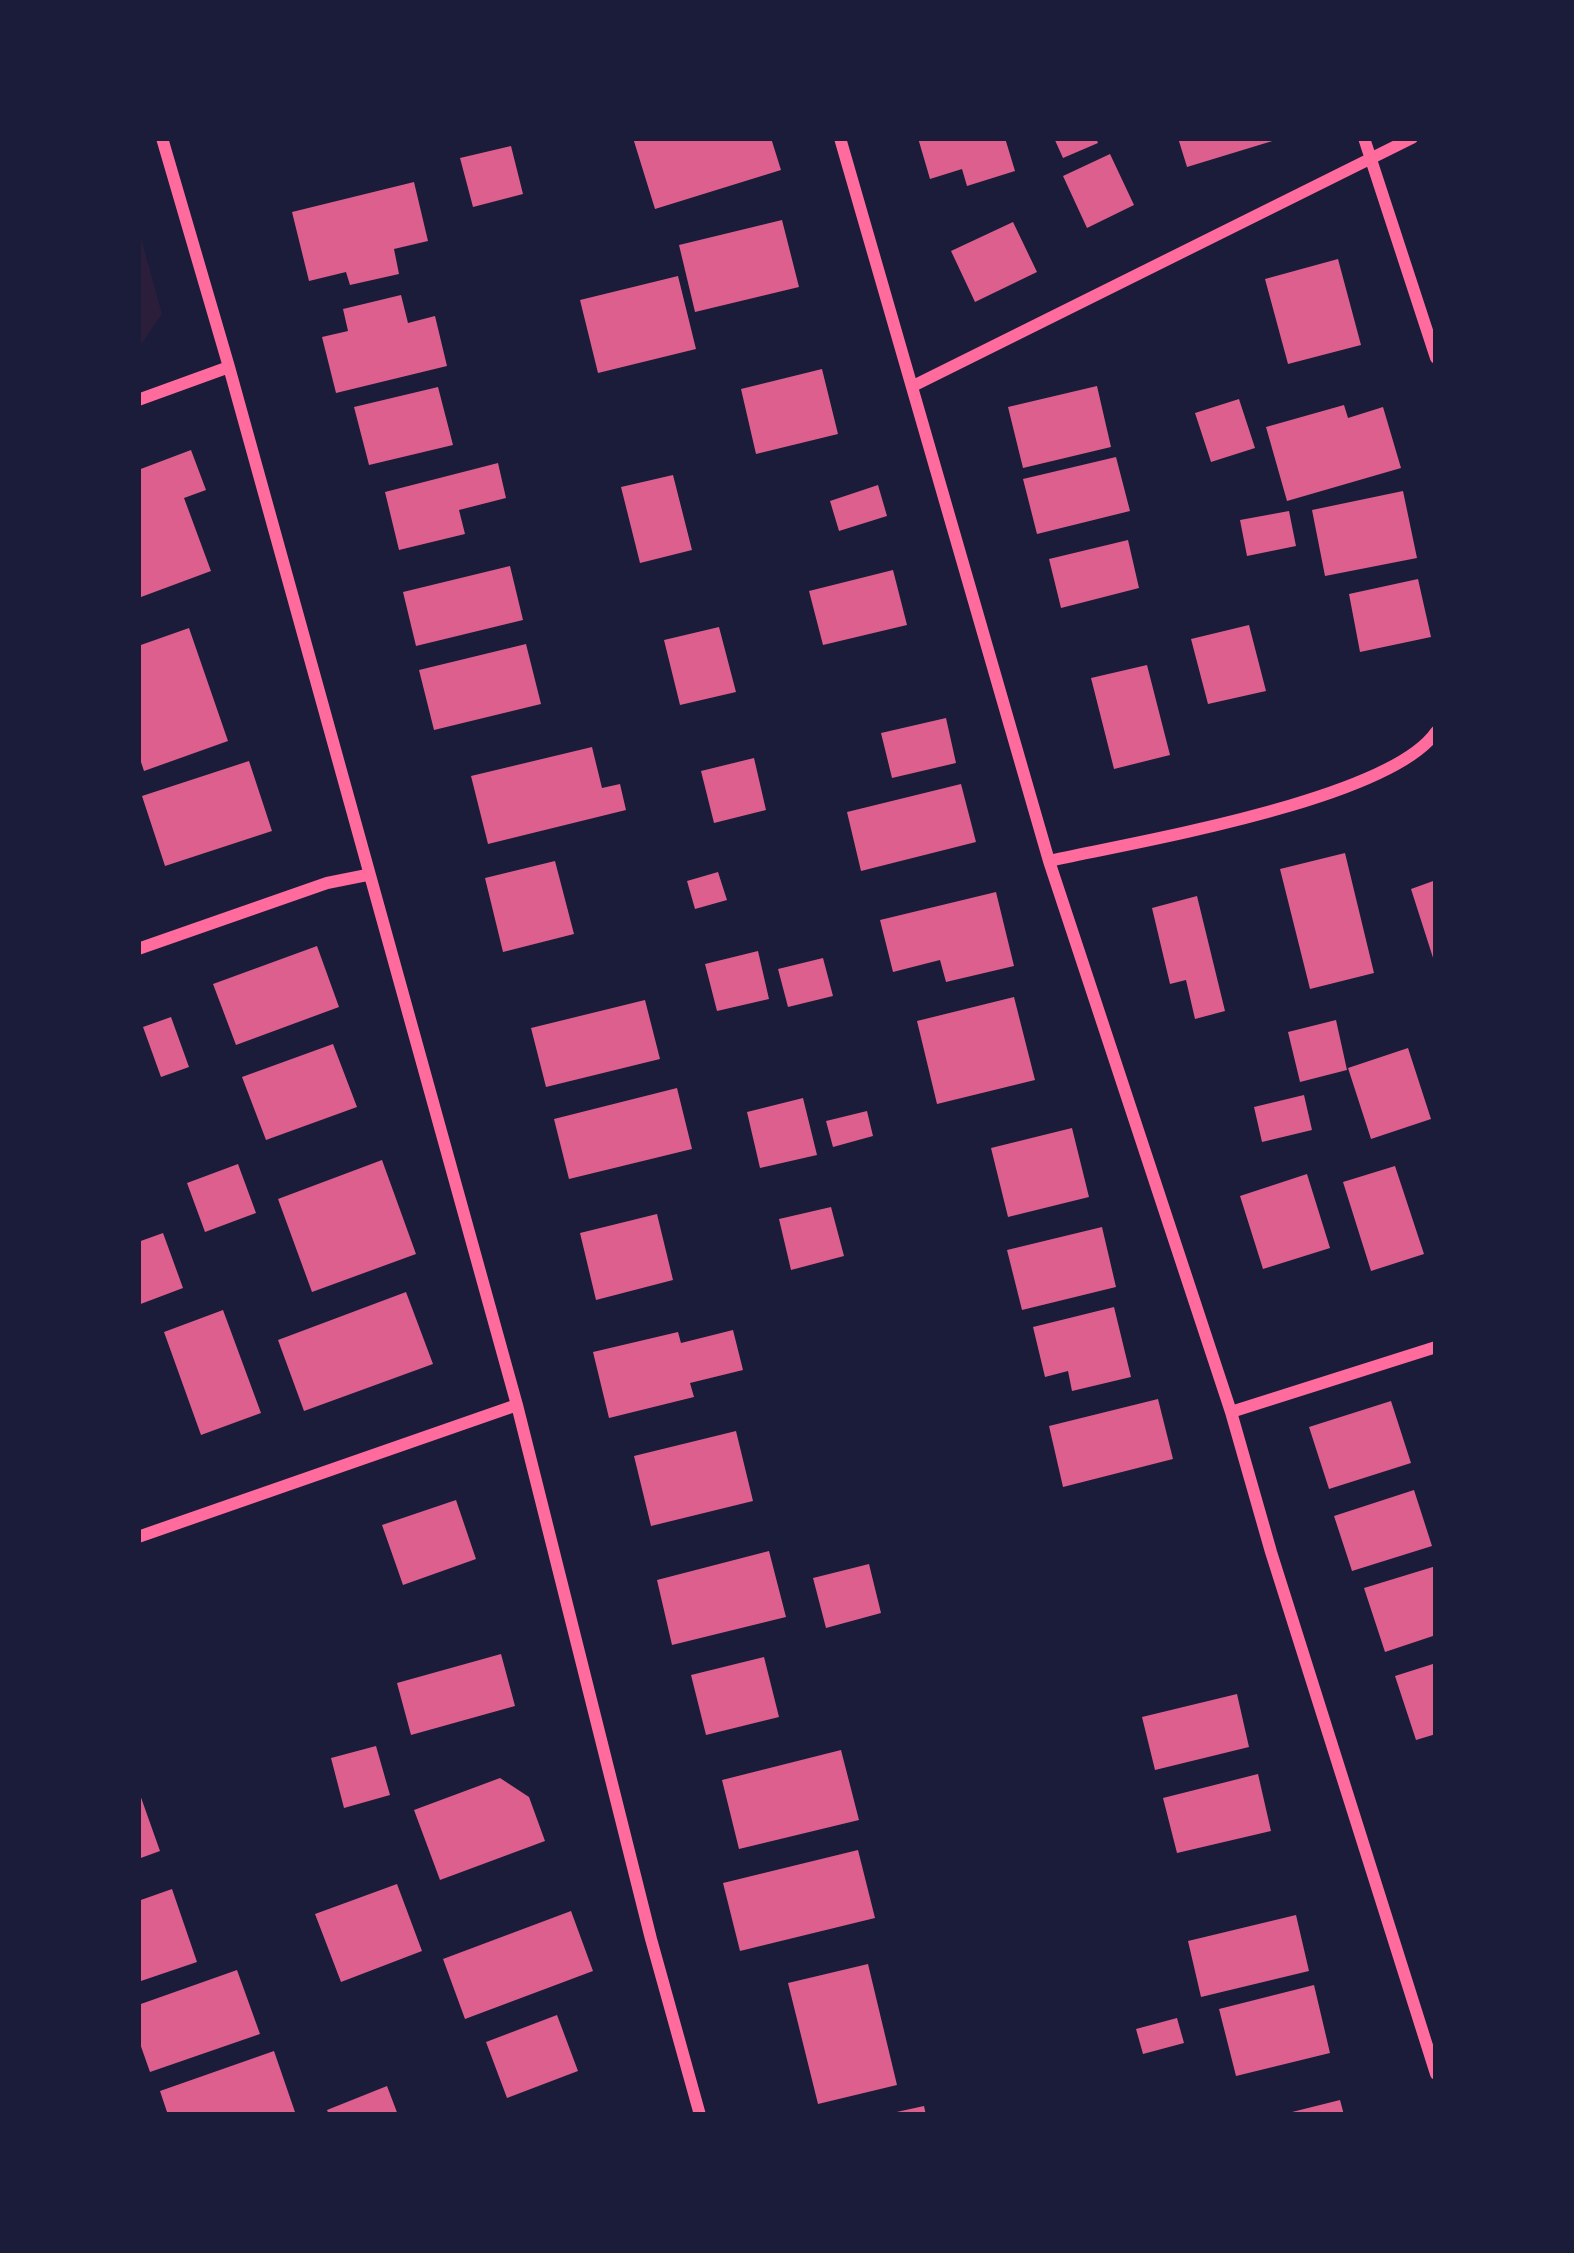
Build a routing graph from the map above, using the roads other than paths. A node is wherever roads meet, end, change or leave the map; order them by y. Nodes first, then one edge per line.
1 (162, 138) edge
2 (840, 138) edge
3 (1364, 138) edge
4 (1412, 138) edge
5 (1371, 159) junction
6 (1436, 358) edge
7 (230, 367) junction
8 (914, 386) junction
9 (138, 400) edge
10 (1436, 732) edge
11 (1049, 861) junction
12 (367, 875) junction
13 (138, 949) edge
14 (1436, 1347) edge
15 (517, 1405) junction
16 (1231, 1412) junction
17 (138, 1537) edge
18 (1436, 2074) edge
19 (700, 2115) edge

1 - 7 street
2 - 8 street
3 - 5 street
4 - 5 street
5 - 6 street
5 - 8 street
7 - 9 street
7 - 12 street
8 - 11 street
10 - 11 street
11 - 16 street
12 - 13 street
12 - 15 street
14 - 16 street
15 - 17 street
15 - 19 street
16 - 18 street

